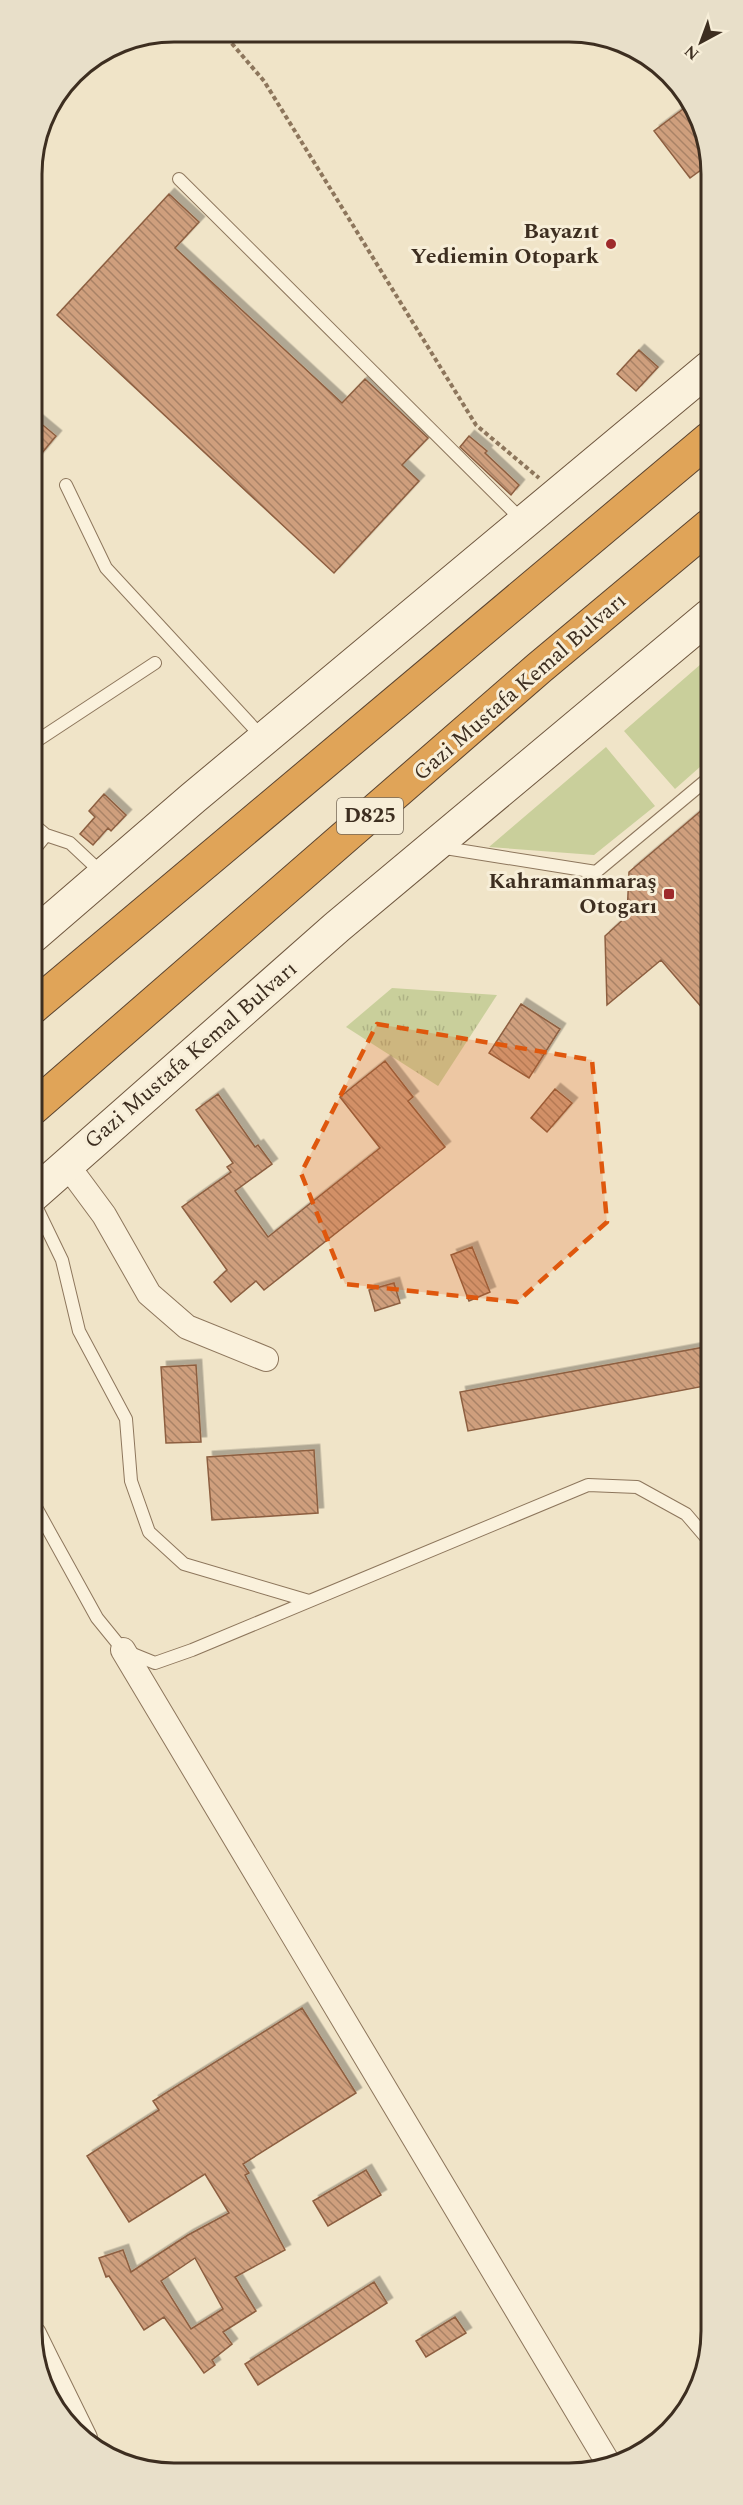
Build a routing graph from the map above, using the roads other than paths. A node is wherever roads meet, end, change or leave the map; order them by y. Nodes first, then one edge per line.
1 (179, 179) dead end
2 (701, 383) edge
3 (701, 446) edge
4 (66, 485) dead end
5 (524, 522) junction
6 (701, 533) edge
7 (701, 623) edge
8 (155, 663) dead end
9 (42, 737) edge
10 (264, 739) junction
11 (701, 784) edge
12 (42, 832) edge
13 (46, 835) junction
14 (42, 840) edge
15 (435, 846) junction
16 (104, 875) junction
17 (42, 928) edge
18 (42, 999) edge
19 (42, 1100) edge
20 (67, 1165) junction
21 (42, 1187) edge
22 (42, 1219) edge
23 (266, 1359) dead end
24 (42, 1518) edge
25 (701, 1532) edge
26 (309, 1601) junction
27 (123, 1650) junction
28 (45, 2356) edge
29 (75, 2417) edge
30 (605, 2458) edge

1 - 5 lane
2 - 5 street
3 - 18 highway
4 - 10 lane
5 - 10 street
6 - 19 highway, Gazi Mustafa Kemal Bulvarı / D825
7 - 15 street, Gazi Mustafa Kemal Bulvarı
8 - 9 lane
10 - 16 street
11 - 15 lane
12 - 13 lane
13 - 14 lane
13 - 16 lane
15 - 20 street, Gazi Mustafa Kemal Bulvarı
16 - 17 street
20 - 21 street, Gazi Mustafa Kemal Bulvarı
20 - 23 street
22 - 26 lane
24 - 27 lane
25 - 26 lane
26 - 27 lane
27 - 30 street
28 - 29 street

